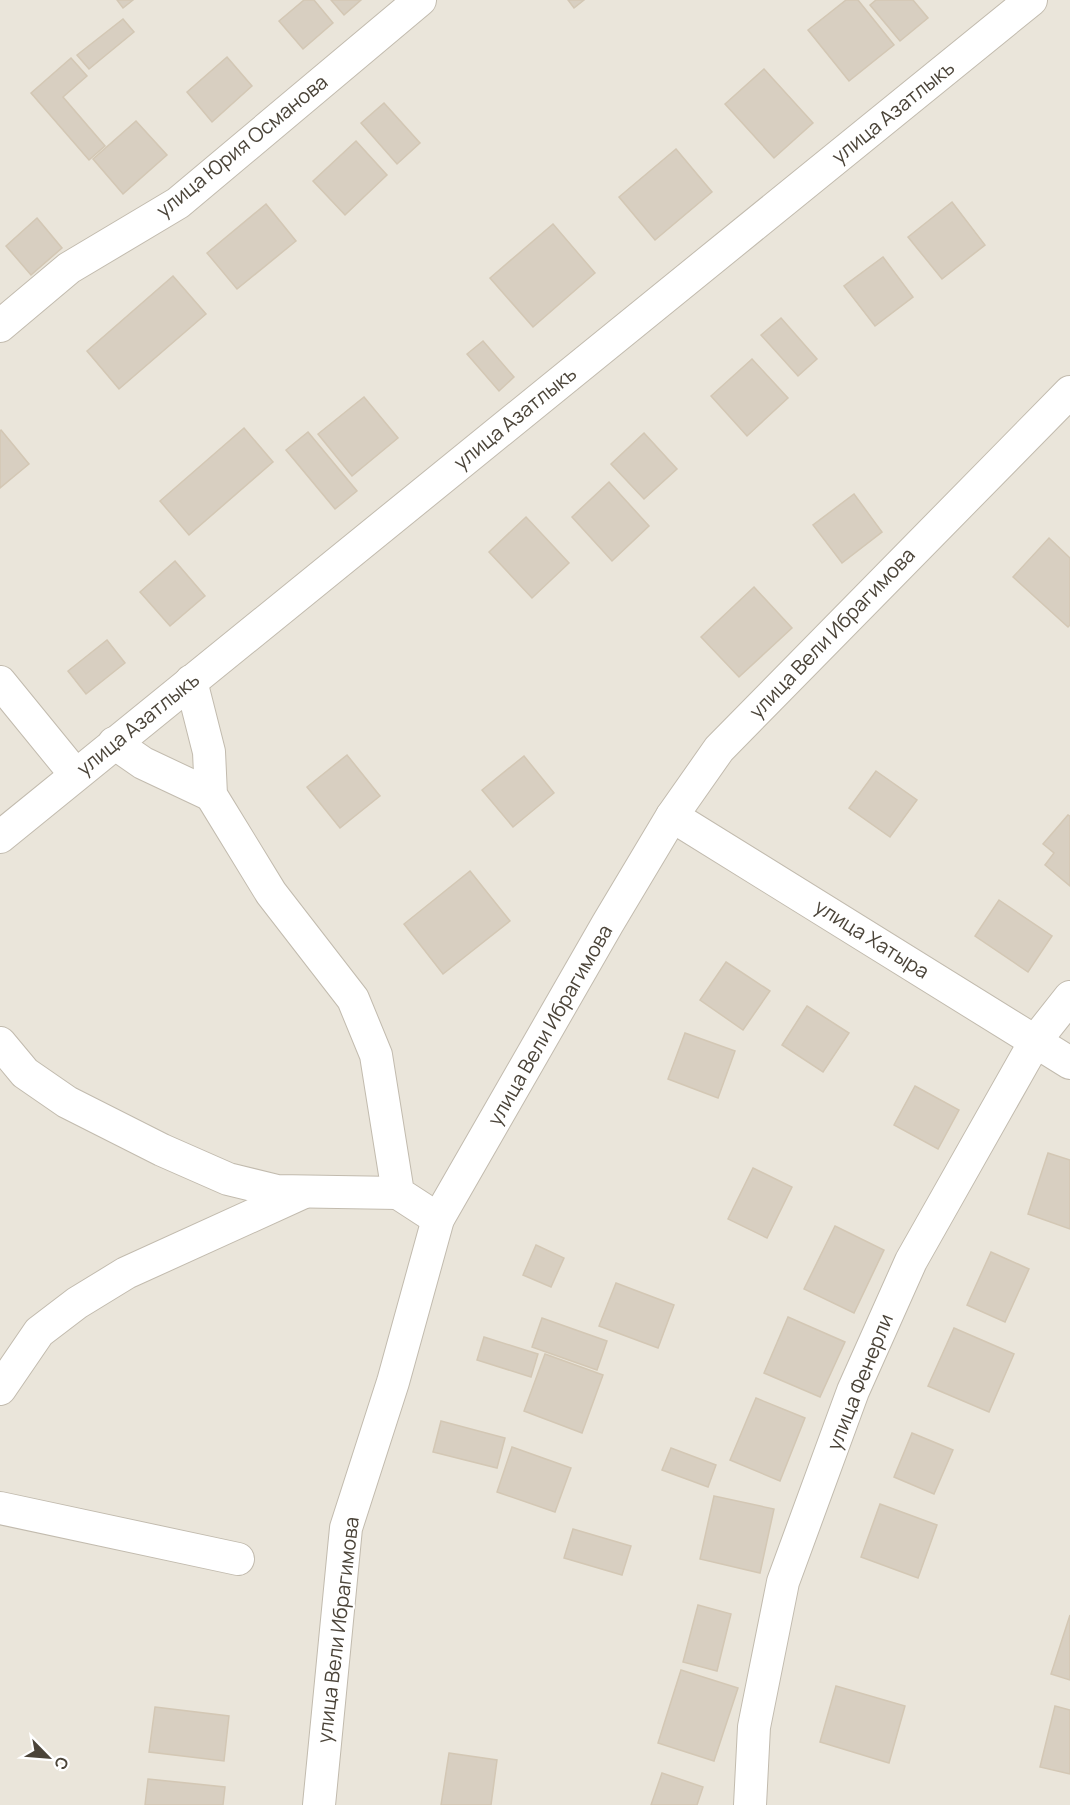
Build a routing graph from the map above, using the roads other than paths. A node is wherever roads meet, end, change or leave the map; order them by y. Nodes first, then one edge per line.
1 (420, 0) edge
2 (1030, 0) edge
3 (0, 326) edge
4 (1070, 392) edge
5 (191, 681) junction
6 (0, 682) edge
7 (114, 743) junction
8 (75, 774) junction
9 (211, 795) junction
10 (672, 816) junction
11 (0, 837) edge
12 (1070, 997) edge
13 (1036, 1040) junction
14 (0, 1043) edge
15 (1070, 1063) edge
16 (307, 1191) junction
17 (398, 1193) junction
18 (438, 1219) junction
19 (0, 1389) edge
20 (0, 1508) edge
21 (238, 1558) dead end
22 (319, 1805) edge
23 (750, 1805) edge

1 - 3 street, улица Юрия Османова
2 - 5 street, улица Азатлыкъ
4 - 10 street, улица Вели Ибрагимова
5 - 7 street, улица Азатлыкъ
5 - 9 street
6 - 8 street
7 - 8 street, улица Азатлыкъ
7 - 9 street
8 - 11 street, улица Азатлыкъ
9 - 17 street
10 - 13 street, улица Хатыра
10 - 18 street, улица Вели Ибрагимова
12 - 13 street, улица Фенерли
13 - 15 street, улица Хатыра
13 - 23 street, улица Фенерли
14 - 16 street
16 - 17 street
16 - 19 street
17 - 18 street
18 - 22 street, улица Вели Ибрагимова
20 - 21 street

